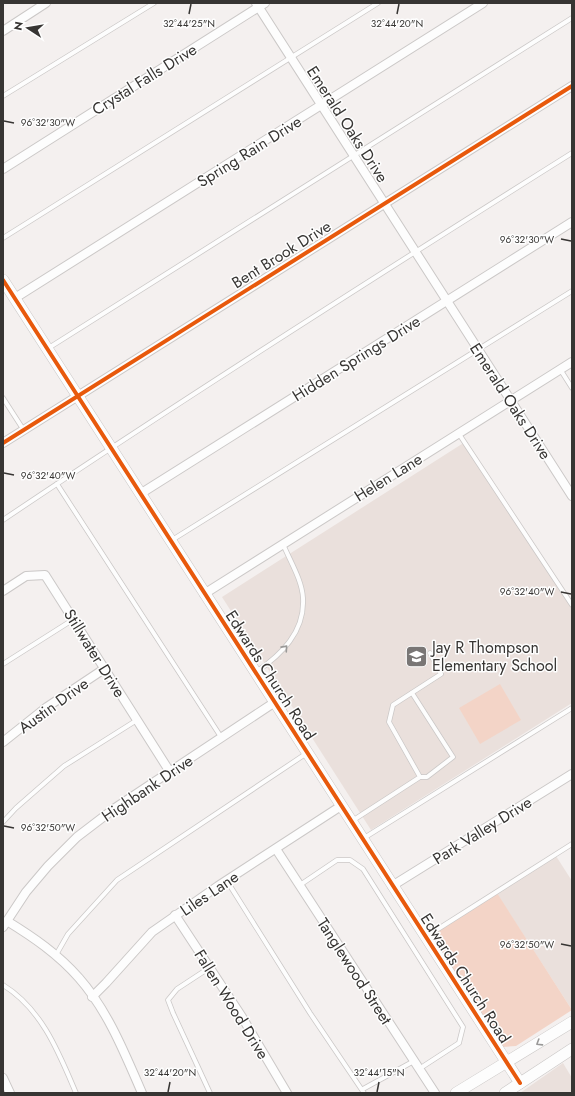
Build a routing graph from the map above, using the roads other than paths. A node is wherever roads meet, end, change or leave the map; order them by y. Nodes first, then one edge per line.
1 (46, 3) edge
2 (154, 3) edge
3 (378, 3) edge
4 (483, 3) edge
5 (260, 4) edge
6 (572, 18) edge
7 (3, 30) edge
8 (291, 58) junction
9 (572, 86) edge
10 (3, 96) edge
11 (321, 105) junction
12 (572, 153) edge
13 (353, 155) junction
14 (3, 169) edge
15 (384, 204) junction
16 (572, 222) edge
17 (3, 238) edge
18 (415, 252) junction
19 (3, 280) edge
20 (572, 291) edge
21 (15, 298) junction
22 (446, 301) junction
23 (47, 349) junction
24 (478, 350) junction
25 (572, 362) edge
26 (560, 369) junction
27 (572, 388) edge
28 (77, 396) junction
29 (3, 398) edge
30 (510, 400) junction
31 (23, 429) junction
32 (458, 433) junction
33 (3, 443) edge
34 (110, 448) junction
35 (57, 484) junction
36 (140, 494) junction
37 (572, 496) edge
38 (3, 520) edge
39 (170, 541) junction
40 (283, 544) junction
41 (3, 591) edge
42 (204, 594) junction
43 (572, 605) edge
44 (74, 619) junction
45 (430, 653) dead end
46 (3, 664) edge
47 (104, 669) junction
48 (255, 672) junction
49 (412, 694) junction
50 (275, 702) junction
51 (572, 708) edge
52 (137, 720) junction
53 (222, 738) junction
54 (3, 742) edge
55 (307, 753) junction
56 (170, 772) junction
57 (572, 774) edge
58 (420, 777) junction
59 (341, 806) junction
60 (3, 822) edge
61 (351, 822) junction
62 (362, 839) junction
63 (572, 844) edge
64 (276, 849) junction
65 (227, 881) junction
66 (299, 885) junction
67 (392, 886) junction
68 (175, 915) junction
69 (5, 924) edge
70 (425, 937) junction
71 (56, 955) junction
72 (210, 968) junction
73 (3, 985) edge
74 (92, 997) junction
75 (572, 1022) edge
76 (572, 1049) edge
77 (414, 1061) junction
78 (508, 1063) junction
79 (419, 1069) junction
80 (3, 1078) edge
81 (520, 1083) junction
82 (363, 1091) edge
83 (10, 1093) edge
84 (76, 1093) edge
85 (142, 1093) edge
86 (210, 1093) edge
87 (287, 1093) edge
88 (435, 1093) edge
89 (456, 1093) edge
90 (506, 1093) edge

1 - 7 street
2 - 10 lane
3 - 8 lane
4 - 11 street, Spring Rain Drive
5 - 8 street, Emerald Oaks Drive
5 - 14 street, Crystal Falls Drive
6 - 13 lane
8 - 11 street, Emerald Oaks Drive
8 - 17 lane
9 - 15 street, Bent Brook Drive
11 - 13 street, Emerald Oaks Drive
11 - 21 street, Spring Rain Drive
12 - 18 lane
13 - 15 street, Emerald Oaks Drive
13 - 23 lane
15 - 18 street, Emerald Oaks Drive
15 - 28 street, Bent Brook Drive
16 - 22 street, Hidden Springs Drive
18 - 22 street, Emerald Oaks Drive
18 - 34 lane
19 - 21 street, Edwards Church Road
20 - 24 lane
21 - 23 street, Edwards Church Road
22 - 24 street, Emerald Oaks Drive
22 - 36 street, Hidden Springs Drive
23 - 28 street, Edwards Church Road
24 - 30 street, Emerald Oaks Drive
24 - 39 lane
25 - 26 street, Helen Lane
26 - 27 lane
26 - 30 street, Helen Lane
28 - 31 street, Bent Brook Drive
28 - 34 street, Edwards Church Road
29 - 31 lane
30 - 32 street, Helen Lane
30 - 37 street, Emerald Oaks Drive
31 - 33 street, Bent Brook Drive
32 - 40 street, Helen Lane
32 - 43 lane
34 - 35 lane
34 - 36 street, Edwards Church Road
35 - 38 lane
35 - 53 lane
36 - 39 street, Edwards Church Road
39 - 42 street, Edwards Church Road
40 - 42 street, Helen Lane
48 -> 40 lane
41 - 44 street, Stillwater Drive
42 - 48 street, Edwards Church Road
44 - 46 lane
44 - 47 street, Stillwater Drive
45 - 49 lane
47 - 52 street, Stillwater Drive
47 - 54 street, Austin Drive
48 - 50 street, Edwards Church Road
49 - 58 lane
49 - 58 lane
50 - 53 street, Highbank Drive
50 - 55 street, Edwards Church Road
51 - 62 lane
52 - 56 street, Stillwater Drive
52 - 60 lane
53 - 56 street, Highbank Drive
55 - 59 street, Edwards Church Road
55 - 71 lane
56 - 69 street, Highbank Drive
57 - 67 street, Park Valley Drive
58 - 61 lane
59 - 61 street, Edwards Church Road
59 - 64 street, Liles Lane
61 - 62 street, Edwards Church Road
62 - 67 street, Edwards Church Road
63 - 70 lane
64 - 65 street, Liles Lane
64 - 66 street, Tanglewood Street
65 - 68 street, Liles Lane
65 - 82 lane
66 - 77 street, Tanglewood Street
66 - 79 lane
67 - 70 street, Edwards Church Road
68 - 72 street, Fallen Wood Drive
68 - 74 street, Liles Lane
69 - 71 street
70 - 78 street, Edwards Church Road
71 - 74 street
72 - 86 lane
72 - 87 street, Fallen Wood Drive
73 - 84 lane
74 - 85 street
75 -> 78 street
76 - 81 street
77 - 79 street, Tanglewood Street
77 - 82 lane
78 - 81 street, Edwards Church Road
78 - 89 street
79 - 88 street, Tanglewood Street
80 - 83 street
81 - 90 street

